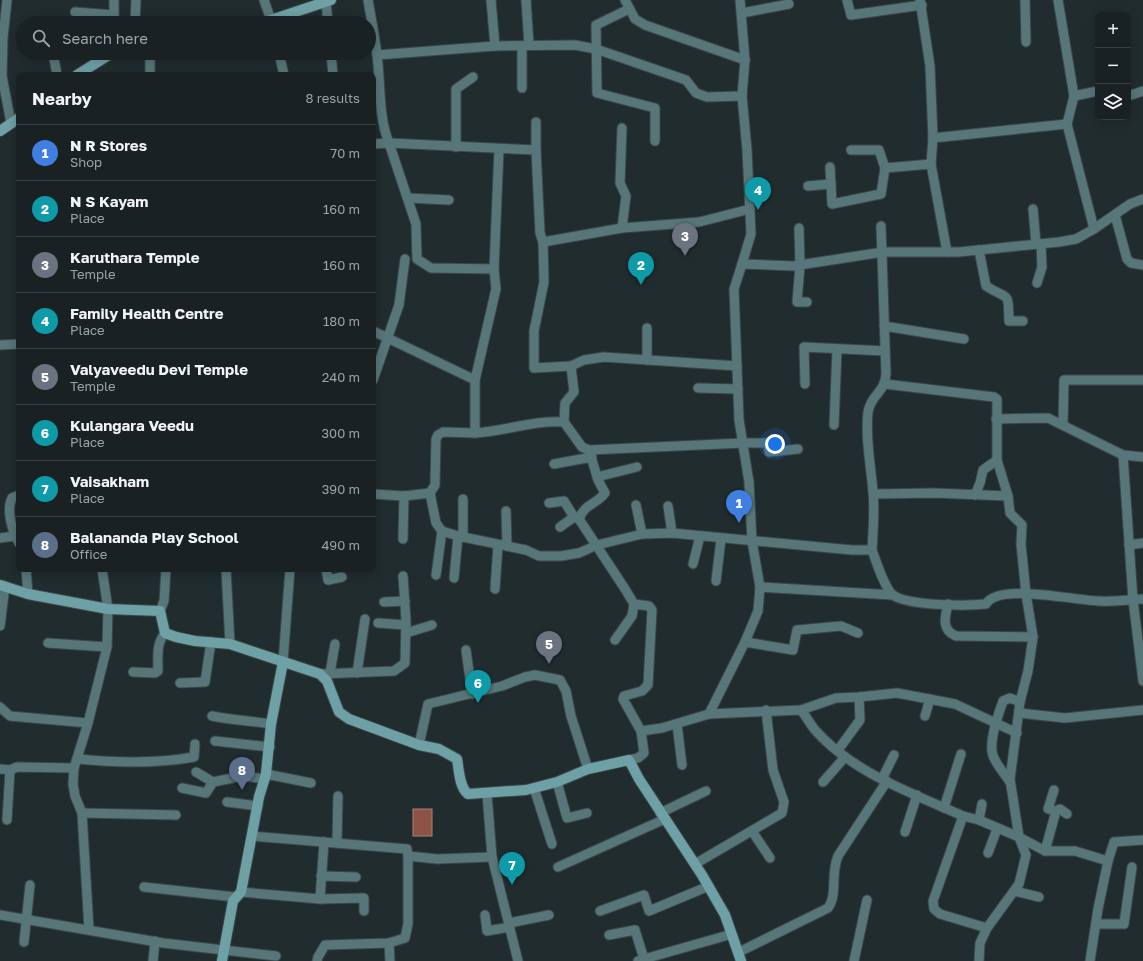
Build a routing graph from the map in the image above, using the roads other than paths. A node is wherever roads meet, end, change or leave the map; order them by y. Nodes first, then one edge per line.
1 (114, 0) edge
2 (136, 0) edge
3 (264, 0) edge
4 (368, 0) edge
5 (491, 0) edge
6 (526, 0) edge
7 (624, 0) edge
8 (740, 0) edge
9 (847, 0) edge
10 (1025, 0) edge
11 (1058, 0) edge
12 (328, 1) edge
13 (4, 3) edge
14 (921, 3) edge
15 (789, 4) dead end
16 (629, 9) junction
17 (75, 12) dead end
18 (742, 13) junction
19 (97, 16) edge
20 (114, 16) edge
21 (135, 16) edge
22 (267, 16) edge
23 (285, 16) edge
24 (328, 16) edge
25 (371, 16) edge
26 (1026, 42) dead end
27 (496, 46) junction
28 (526, 46) junction
29 (376, 49) edge
30 (596, 49) junction
31 (377, 55) junction
32 (54, 60) edge
33 (103, 60) edge
34 (150, 60) edge
35 (281, 60) edge
36 (332, 60) edge
37 (745, 60) junction
38 (56, 72) edge
39 (87, 72) edge
40 (150, 72) edge
41 (283, 72) edge
42 (333, 72) edge
43 (473, 77) dead end
44 (376, 87) edge
45 (522, 88) dead end
46 (1143, 91) edge
47 (1095, 92) edge
48 (1131, 95) edge
49 (742, 96) junction
50 (1074, 96) junction
51 (377, 112) edge
52 (15, 120) edge
53 (536, 122) dead end
54 (1067, 124) junction
55 (622, 128) dead end
56 (0, 131) edge
57 (933, 138) junction
58 (655, 141) dead end
59 (389, 143) junction
60 (376, 144) edge
61 (456, 147) junction
62 (499, 149) junction
63 (536, 150) junction
64 (851, 150) dead end
65 (931, 164) junction
66 (830, 167) dead end
67 (885, 168) junction
68 (831, 184) junction
69 (808, 186) dead end
70 (408, 198) junction
71 (1143, 199) edge
72 (449, 200) dead end
73 (750, 209) junction
74 (1033, 209) dead end
75 (1115, 215) junction
76 (881, 226) dead end
77 (622, 228) junction
78 (799, 228) dead end
79 (1094, 229) junction
80 (543, 242) junction
81 (1039, 244) junction
82 (980, 250) junction
83 (883, 252) junction
84 (947, 252) junction
85 (405, 259) dead end
86 (742, 264) junction
87 (1143, 265) edge
88 (800, 266) junction
89 (494, 269) junction
90 (1037, 283) dead end
91 (807, 302) dead end
92 (1023, 321) dead end
93 (884, 326) junction
94 (647, 328) dead end
95 (376, 333) edge
96 (386, 338) junction
97 (964, 339) dead end
98 (16, 344) edge
99 (0, 345) edge
100 (837, 349) junction
101 (886, 351) junction
102 (648, 360) junction
103 (571, 366) junction
104 (738, 366) junction
105 (376, 370) edge
106 (475, 380) junction
107 (1143, 380) edge
108 (805, 384) dead end
109 (885, 384) junction
110 (698, 388) dead end
111 (738, 389) junction
112 (996, 419) junction
113 (564, 422) junction
114 (834, 425) dead end
115 (1063, 425) junction
116 (475, 433) junction
117 (743, 443) junction
118 (798, 449) dead end
119 (591, 454) junction
120 (1123, 455) junction
121 (1143, 457) edge
122 (997, 460) junction
123 (554, 464) dead end
124 (637, 467) dead end
125 (596, 476) junction
126 (430, 493) junction
127 (376, 494) edge
128 (874, 494) junction
129 (975, 495) junction
130 (16, 496) edge
131 (404, 496) junction
132 (1008, 496) junction
133 (463, 499) dead end
134 (549, 503) dead end
135 (636, 505) dead end
136 (668, 506) dead end
137 (0, 510) edge
138 (506, 511) dead end
139 (11, 515) junction
140 (576, 518) junction
141 (560, 527) dead end
142 (442, 530) junction
143 (672, 533) junction
144 (642, 534) junction
145 (16, 536) edge
146 (461, 536) junction
147 (700, 536) junction
148 (0, 538) edge
149 (403, 539) dead end
150 (721, 539) junction
151 (16, 540) edge
152 (752, 541) junction
153 (1143, 544) edge
154 (1129, 545) junction
155 (503, 546) junction
156 (597, 546) junction
157 (872, 550) junction
158 (693, 564) dead end
159 (26, 572) edge
160 (102, 572) edge
161 (166, 572) edge
162 (226, 572) edge
163 (293, 572) edge
164 (327, 572) edge
165 (436, 575) dead end
166 (403, 576) dead end
167 (342, 577) dead end
168 (454, 578) dead end
169 (716, 581) dead end
170 (3, 586) edge
171 (760, 587) junction
172 (495, 589) dead end
173 (28, 594) junction
174 (1026, 594) junction
175 (893, 595) junction
176 (1143, 599) edge
177 (1133, 600) junction
178 (405, 601) junction
179 (384, 602) dead end
180 (634, 604) junction
181 (948, 604) junction
182 (108, 609) junction
183 (160, 611) junction
184 (365, 619) dead end
185 (378, 623) dead end
186 (432, 625) dead end
187 (0, 626) edge
188 (406, 629) junction
189 (165, 633) junction
190 (858, 633) dead end
191 (1033, 637) junction
192 (614, 640) dead end
193 (211, 642) junction
194 (746, 642) junction
195 (48, 643) dead end
196 (230, 644) junction
197 (335, 644) dead end
198 (107, 647) junction
199 (466, 650) dead end
200 (282, 662) junction
201 (133, 672) dead end
202 (325, 673) junction
203 (356, 673) junction
204 (1143, 681) edge
205 (180, 684) dead end
206 (472, 694) junction
207 (859, 697) junction
208 (930, 699) junction
209 (1020, 702) junction
210 (0, 707) edge
211 (766, 710) junction
212 (801, 710) junction
213 (1143, 710) edge
214 (1019, 713) junction
215 (709, 714) junction
216 (212, 716) dead end
217 (925, 716) dead end
218 (996, 722) junction
219 (88, 723) junction
220 (271, 724) junction
221 (677, 724) junction
222 (641, 731) junction
223 (1017, 733) junction
224 (215, 741) dead end
225 (194, 744) dead end
226 (419, 745) junction
227 (270, 747) junction
228 (838, 750) junction
229 (961, 754) dead end
230 (894, 755) dead end
231 (845, 757) junction
232 (78, 759) junction
233 (629, 760) junction
234 (682, 765) dead end
235 (74, 768) junction
236 (0, 769) edge
237 (588, 769) junction
238 (10, 770) junction
239 (196, 772) dead end
240 (266, 776) junction
241 (884, 780) junction
242 (212, 782) junction
243 (557, 782) junction
244 (823, 782) dead end
245 (1010, 782) junction
246 (311, 783) dead end
247 (182, 788) dead end
248 (534, 788) junction
249 (1054, 790) dead end
250 (706, 791) dead end
251 (487, 794) junction
252 (917, 795) junction
253 (338, 796) dead end
254 (227, 802) dead end
255 (982, 804) dead end
256 (258, 806) junction
257 (944, 808) junction
258 (1056, 811) junction
259 (82, 813) junction
260 (587, 813) dead end
261 (1068, 814) dead end
262 (176, 815) dead end
263 (662, 816) junction
264 (963, 816) junction
265 (8, 820) dead end
266 (979, 820) junction
267 (997, 829) junction
268 (752, 831) junction
269 (905, 832) dead end
270 (252, 836) junction
271 (1019, 837) junction
272 (1143, 840) edge
273 (324, 842) junction
274 (337, 844) junction
275 (552, 844) dead end
276 (1045, 850) junction
277 (988, 853) dead end
278 (408, 856) junction
279 (492, 857) junction
280 (770, 858) dead end
281 (1108, 861) junction
282 (695, 864) junction
283 (1132, 866) dead end
284 (558, 867) dead end
285 (321, 876) junction
286 (356, 877) dead end
287 (30, 884) dead end
288 (144, 886) dead end
289 (709, 886) junction
290 (1014, 891) junction
291 (238, 895) junction
292 (1039, 898) dead end
293 (320, 899) junction
294 (867, 900) dead end
295 (364, 911) dead end
296 (600, 911) dead end
297 (0, 915) edge
298 (486, 915) dead end
299 (549, 915) dead end
300 (27, 920) junction
301 (1096, 924) junction
302 (510, 925) junction
303 (987, 928) junction
304 (89, 929) junction
305 (732, 934) junction
306 (608, 935) dead end
307 (155, 941) junction
308 (24, 942) dead end
309 (389, 943) junction
310 (224, 949) junction
311 (276, 956) dead end
312 (669, 957) edge
313 (740, 957) edge
314 (643, 960) edge
315 (153, 961) edge
316 (222, 961) edge
317 (318, 961) edge
318 (390, 961) edge
319 (518, 961) edge
320 (854, 961) edge
321 (979, 961) edge
322 (1090, 961) edge

1 - 20 street
2 - 21 street
3 - 22 street
4 - 25 street
5 - 27 street
6 - 28 street
7 - 16 street
8 - 18 street
9 - 14 street
10 - 26 street
11 - 50 street
12 - 23 street
12 - 24 street
13 - 52 street
14 - 57 street
15 - 18 street
16 - 30 street
16 - 37 street
17 - 19 street
18 - 37 street
27 - 28 street
27 - 31 street
28 - 30 street
28 - 45 street
29 - 31 street
30 - 49 street
30 - 58 street
31 - 44 street
32 - 38 street
33 - 39 street
34 - 40 street
35 - 41 street
36 - 42 street
37 - 49 street
43 - 61 street
44 - 51 street
46 - 48 street
47 - 50 street
49 - 73 street
50 - 54 street
51 - 59 street
52 - 56 street
53 - 63 street
54 - 57 street
54 - 79 street
55 - 77 street
57 - 65 street
59 - 60 street
59 - 61 street
59 - 70 street
61 - 62 street
62 - 63 street
62 - 89 street
63 - 80 street
64 - 67 street
65 - 67 street
65 - 84 street
66 - 68 street
67 - 68 street
68 - 69 street
70 - 72 street
70 - 89 street
71 - 75 street
73 - 77 street
73 - 86 street
74 - 81 street
75 - 79 street
75 - 87 street
76 - 83 street
77 - 80 street
78 - 88 street
79 - 81 street
80 - 103 street
81 - 82 street
81 - 90 street
82 - 84 street
82 - 92 street
83 - 84 street
83 - 88 street
83 - 93 street
85 - 96 street
86 - 88 street
86 - 104 street
88 - 91 street
89 - 106 street
93 - 97 street
93 - 101 street
94 - 102 street
95 - 96 street
96 - 105 street
96 - 106 street
98 - 99 street
100 - 101 street
100 - 108 street
100 - 114 street
101 - 109 street
102 - 103 street
102 - 104 street
103 - 113 street
104 - 111 street
106 - 116 street
107 - 115 street
109 - 112 street
109 - 128 street
110 - 111 street
111 - 117 street
112 - 115 street
112 - 122 street
113 - 116 street
113 - 119 street
115 - 120 street
116 - 126 street
117 - 118 street
117 - 119 street
117 - 152 street
119 - 123 street
119 - 125 street
120 - 121 street
120 - 154 street
122 - 129 street
122 - 132 street
124 - 125 street
125 - 140 street
126 - 131 street
126 - 142 street
127 - 131 street
128 - 129 street
128 - 157 street
129 - 132 street
130 - 139 street
131 - 149 street
132 - 174 street
133 - 146 street
134 - 140 street
135 - 144 street
136 - 143 street
137 - 139 street
138 - 155 street
139 - 145 street
140 - 141 street
140 - 156 street
142 - 146 street
142 - 165 street
143 - 144 street
143 - 147 street
144 - 156 street
146 - 155 street
146 - 168 street
147 - 150 street
147 - 158 street
148 - 151 street
150 - 152 street
150 - 169 street
152 - 157 street
152 - 171 street
153 - 154 street
154 - 177 street
155 - 156 street
155 - 172 street
156 - 180 street
157 - 175 street
159 - 173 street
160 - 182 street
161 - 183 street
162 - 196 street
163 - 200 street
164 - 167 street
166 - 178 street
170 - 173 street
170 - 187 street
171 - 175 street
171 - 194 street
173 - 182 street
174 - 177 street
174 - 181 street
174 - 191 street
175 - 181 street
176 - 177 street
177 - 204 street
178 - 179 street
178 - 188 street
180 - 192 street
180 - 222 street
181 - 191 street
182 - 183 street
182 - 198 street
183 - 189 street
184 - 203 street
185 - 188 street
186 - 188 street
188 - 203 street
189 - 193 street
189 - 201 street
190 - 194 street
191 - 209 street
193 - 196 street
193 - 205 street
194 - 215 street
195 - 198 street
196 - 200 street
197 - 202 street
198 - 219 street
199 - 206 street
200 - 202 street
200 - 220 street
202 - 203 street
202 - 226 street
206 - 226 street
206 - 237 street
207 - 208 street
207 - 212 street
207 - 228 street
208 - 217 street
208 - 218 street
209 - 214 street
209 - 218 street
210 - 219 street
211 - 212 street
211 - 215 street
211 - 268 street
212 - 228 street
213 - 214 street
214 - 223 street
215 - 221 street
216 - 220 street
218 - 223 street
218 - 245 street
219 - 232 street
220 - 227 street
221 - 222 street
221 - 234 street
222 - 233 street
223 - 245 street
224 - 227 street
225 - 232 street
226 - 251 street
227 - 240 street
228 - 231 street
229 - 257 street
230 - 241 street
231 - 241 street
231 - 244 street
232 - 235 street
233 - 237 street
233 - 263 street
235 - 238 street
235 - 259 street
236 - 238 street
237 - 243 street
238 - 265 street
239 - 242 street
240 - 242 street
240 - 246 street
240 - 256 street
241 - 252 street
241 - 313 street
242 - 247 street
243 - 248 street
243 - 260 street
245 - 271 street
248 - 251 street
248 - 275 street
249 - 258 street
250 - 263 street
251 - 279 street
252 - 257 street
252 - 269 street
253 - 274 street
254 - 256 street
255 - 266 street
256 - 270 street
257 - 264 street
258 - 261 street
258 - 276 street
259 - 262 street
259 - 304 street
263 - 282 street
263 - 284 street
264 - 266 street
264 - 303 street
266 - 267 street
267 - 271 street
267 - 277 street
268 - 280 street
268 - 282 street
270 - 273 street
270 - 291 street
271 - 276 street
271 - 290 street
272 - 281 street
273 - 274 street
273 - 285 street
274 - 278 street
276 - 281 street
278 - 279 street
278 - 309 street
279 - 302 street
281 - 301 street
282 - 289 street
283 - 301 street
285 - 286 street
285 - 293 street
287 - 300 street
288 - 291 street
289 - 296 street
289 - 305 street
290 - 292 street
290 - 303 street
291 - 293 street
291 - 310 street
293 - 295 street
294 - 320 street
297 - 300 street
298 - 302 street
299 - 302 street
300 - 304 street
300 - 308 street
301 - 322 street
302 - 319 street
303 - 321 street
304 - 307 street
305 - 312 street
305 - 313 street
306 - 314 street
307 - 310 street
307 - 315 street
309 - 317 street
309 - 318 street
310 - 311 street
310 - 316 street
312 - 314 street

